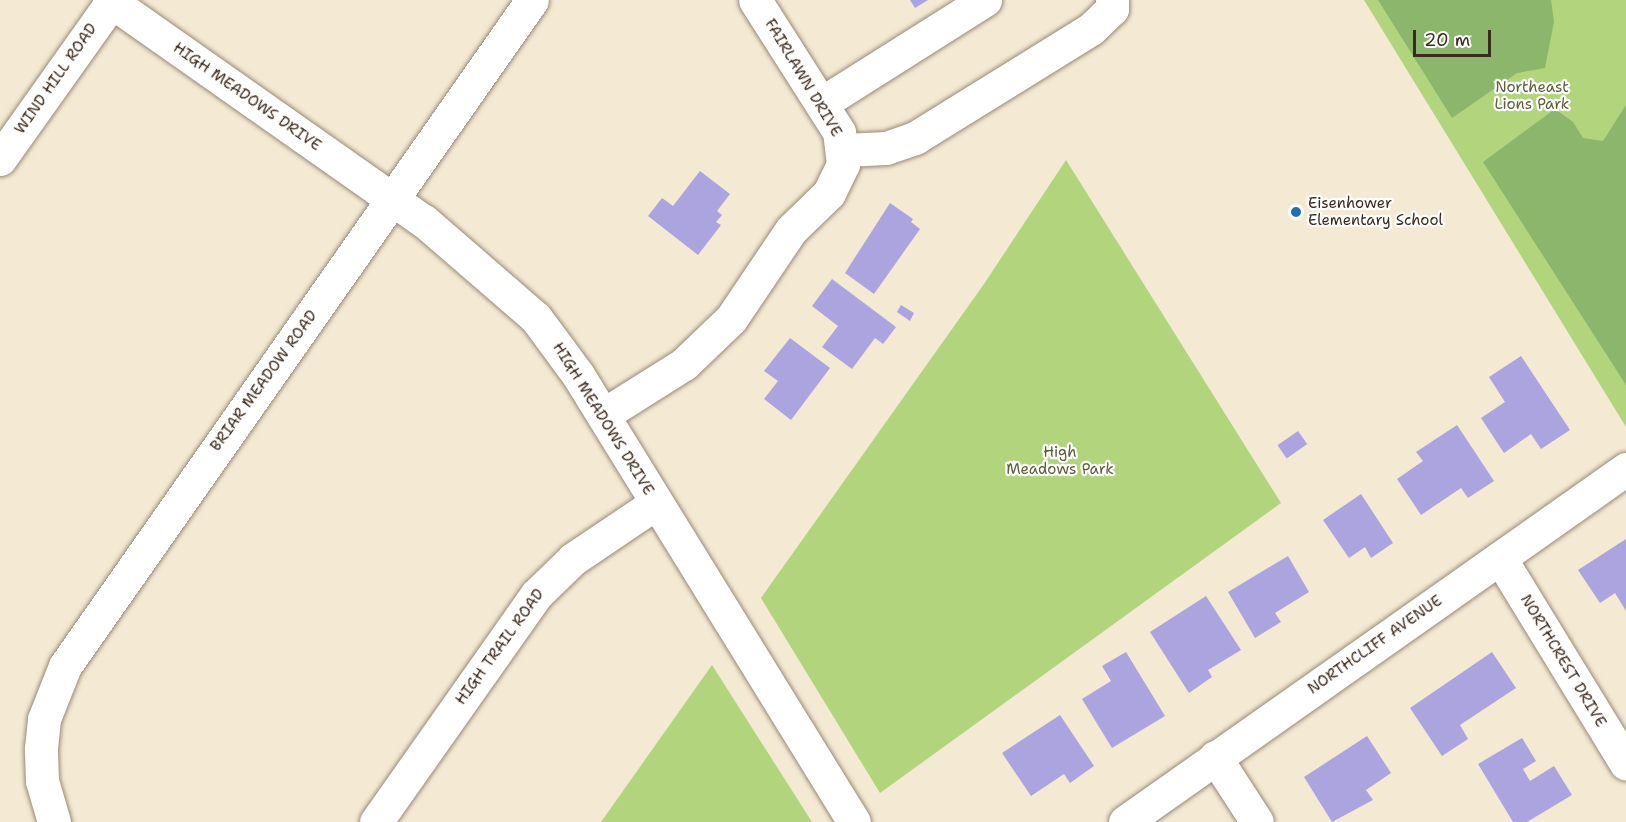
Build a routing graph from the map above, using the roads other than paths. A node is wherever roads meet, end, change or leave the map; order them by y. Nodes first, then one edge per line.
1 (532, 0) edge
2 (755, 0) edge
3 (985, 0) edge
4 (1112, 0) edge
5 (111, 1) edge
6 (822, 103) junction
7 (844, 150) junction
8 (0, 159) edge
9 (393, 199) junction
10 (603, 415) junction
11 (1626, 469) edge
12 (656, 503) junction
13 (1500, 558) junction
14 (1215, 757) junction
15 (1626, 764) edge
16 (54, 822) edge
17 (376, 822) edge
18 (854, 822) edge
19 (1125, 822) edge
20 (1257, 822) edge

1 - 9 street, BRIAR MEADOW ROAD
2 - 6 street, FAIRLAWN DRIVE
3 - 6 street
4 - 7 street
5 - 8 street, WIND HILL ROAD
5 - 9 street, HIGH MEADOWS DRIVE
6 - 7 street, FAIRLAWN DRIVE
7 - 10 street, FAIRLAWN DRIVE
9 - 10 street, HIGH MEADOWS DRIVE
9 - 16 street, BRIAR MEADOW ROAD
10 - 12 street, HIGH MEADOWS DRIVE
11 - 13 street, NORTHCLIFF AVENUE
12 - 17 street, HIGH TRAIL ROAD
12 - 18 street, HIGH MEADOWS DRIVE
13 - 14 street, NORTHCLIFF AVENUE
13 - 15 street, NORTHCREST DRIVE
14 - 19 street, NORTHCLIFF AVENUE
14 - 20 street

